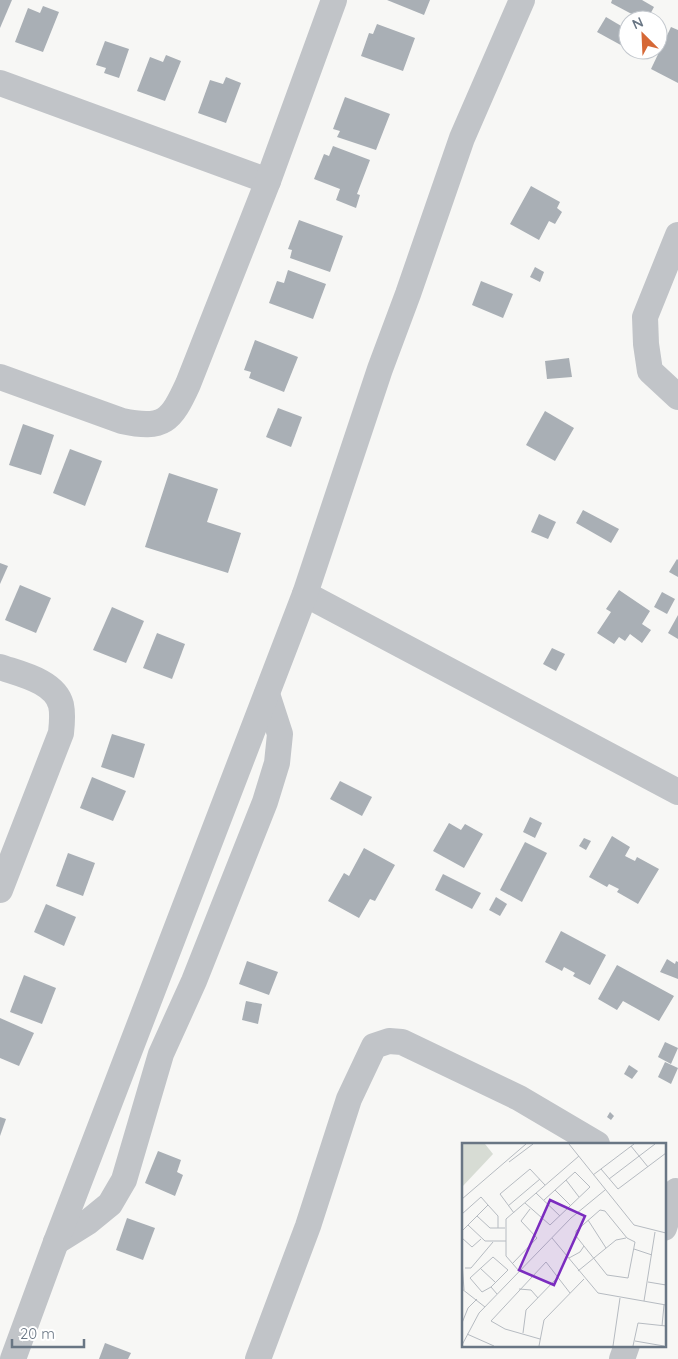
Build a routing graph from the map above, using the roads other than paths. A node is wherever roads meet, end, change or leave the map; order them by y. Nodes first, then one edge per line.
1 (334, 0) edge
2 (522, 0) edge
3 (0, 83) edge
4 (268, 181) junction
5 (678, 235) edge
6 (0, 378) edge
7 (678, 397) edge
8 (305, 594) junction
9 (0, 667) edge
10 (267, 694) junction
11 (678, 792) edge
12 (192, 886) junction
13 (0, 890) edge
14 (225, 902) junction
15 (595, 1143) edge
16 (673, 1189) edge
17 (666, 1219) edge
18 (56, 1242) junction
19 (627, 1346) edge
20 (14, 1359) edge
21 (258, 1359) edge
22 (622, 1359) edge

1 - 4 street
2 - 8 street
3 - 4 street
4 - 6 street
5 - 7 street
8 - 10 street
8 - 11 street
9 - 13 street
10 - 12 street
10 - 14 street
12 - 14 street
12 - 18 street
14 - 18 street
15 - 21 street
16 - 17 street
18 - 20 street
19 - 22 street

